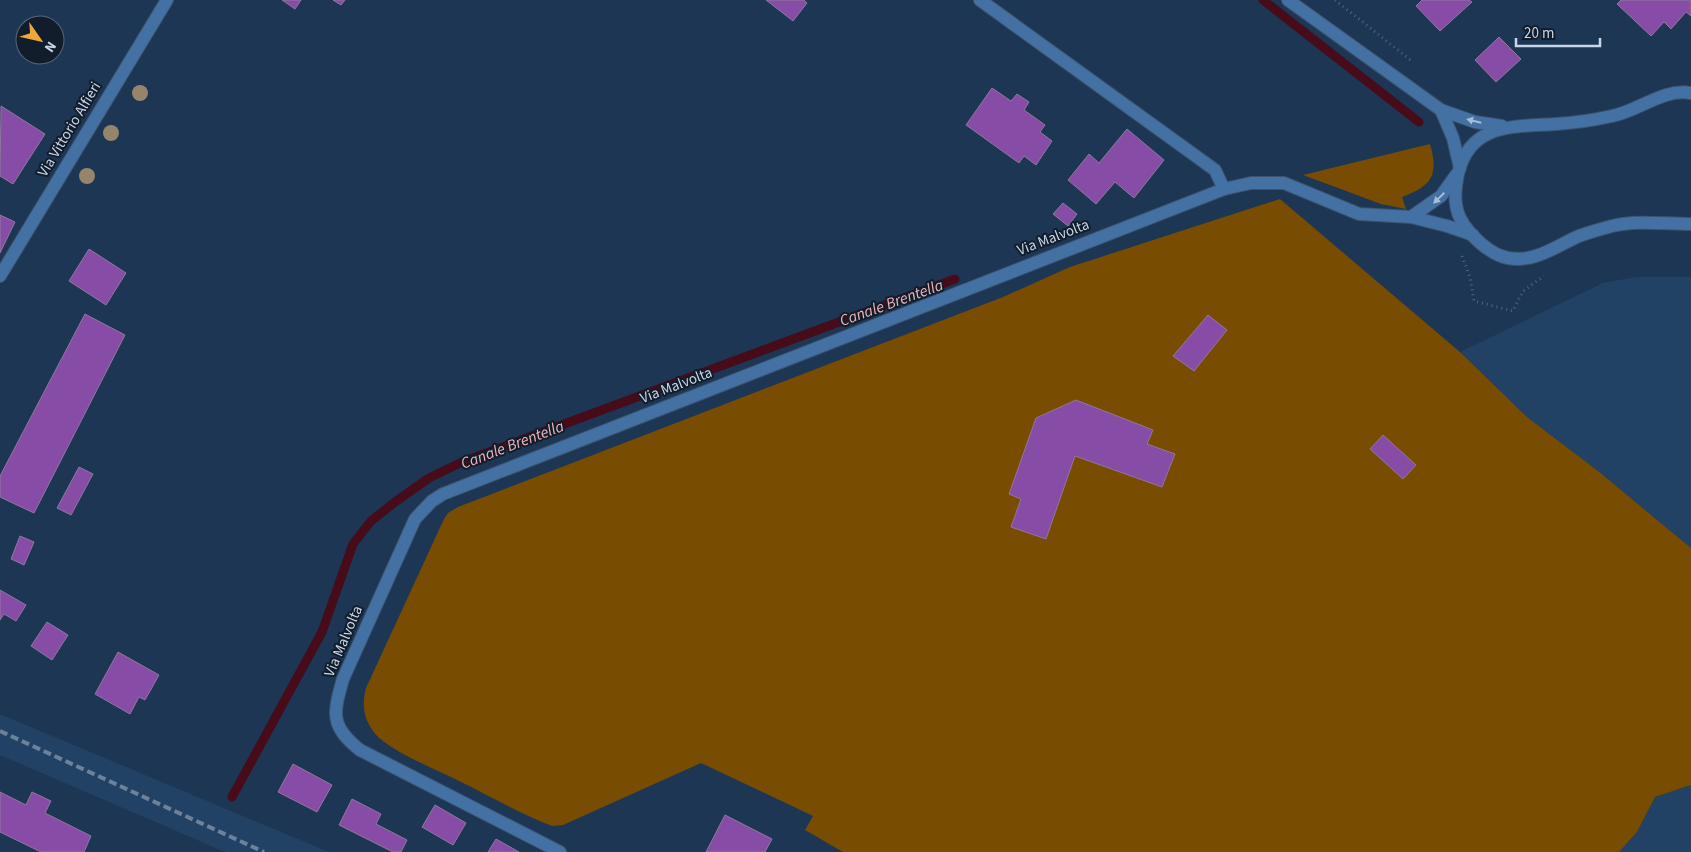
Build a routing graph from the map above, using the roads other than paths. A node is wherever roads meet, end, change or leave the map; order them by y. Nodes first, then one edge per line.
1 (167, 0) edge
2 (980, 0) edge
3 (1288, 0) edge
4 (1689, 91) edge
5 (1440, 110) junction
6 (1509, 126) junction
7 (1459, 169) junction
8 (1224, 189) junction
9 (1412, 217) junction
10 (1691, 224) edge
11 (1473, 236) junction
12 (0, 276) edge
13 (560, 852) edge

1 - 12 street, Via Vittorio Alfieri
2 - 8 street
3 - 5 street
4 - 6 street
6 -> 5 street
5 - 7 street
6 - 7 street
7 -> 9 street
7 - 11 street
8 - 9 street, Via Malvolta
8 - 13 street, Via Malvolta
9 - 11 street, Via Malvolta
10 - 11 street

